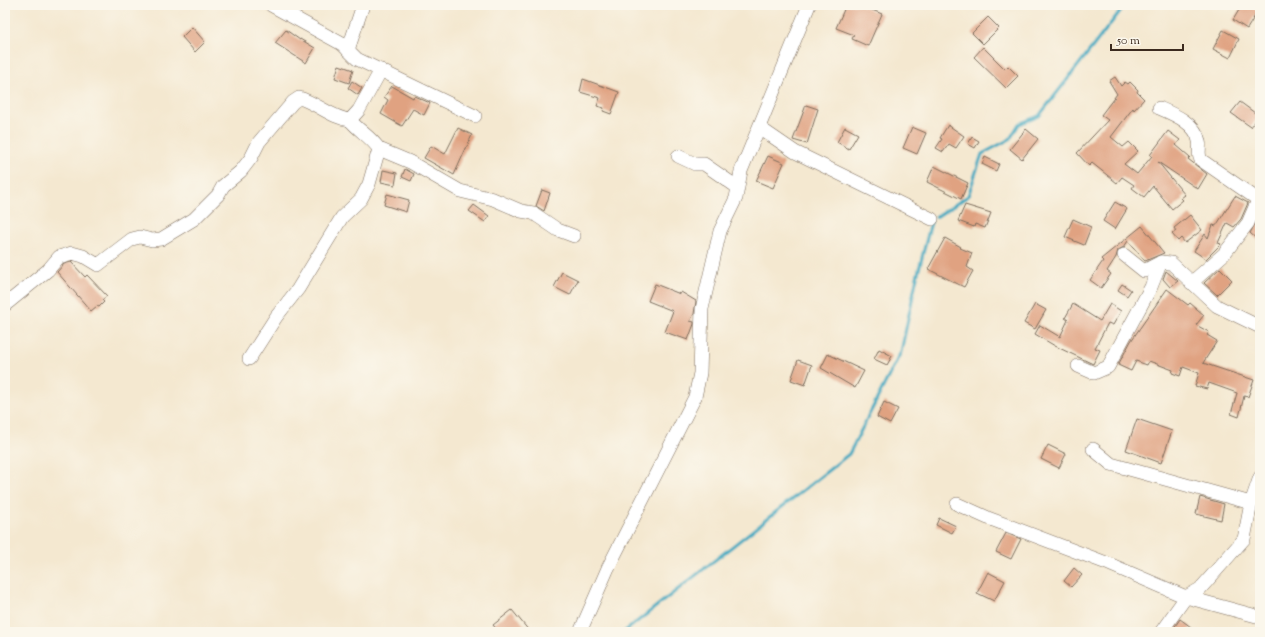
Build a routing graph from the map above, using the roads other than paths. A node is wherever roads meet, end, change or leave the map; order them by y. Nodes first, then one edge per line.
1 (272, 5) edge
2 (363, 5) edge
3 (809, 5) edge
4 (348, 50) junction
5 (381, 70) junction
6 (1159, 108) dead end
7 (475, 116) dead end
8 (350, 120) junction
9 (760, 128) junction
10 (379, 149) junction
11 (678, 156) dead end
12 (737, 187) junction
13 (1259, 200) edge
14 (932, 219) dead end
15 (574, 236) dead end
16 (1124, 255) dead end
17 (1161, 262) junction
18 (1191, 283) junction
19 (5, 305) edge
20 (1260, 327) edge
21 (249, 359) dead end
22 (1078, 366) dead end
23 (1093, 449) dead end
24 (1260, 477) edge
25 (1251, 503) junction
26 (957, 504) dead end
27 (1186, 597) junction
28 (1260, 617) edge
29 (580, 632) edge
30 (1161, 632) edge

1 - 4 street
2 - 4 street
3 - 9 street
4 - 5 street
5 - 7 street
5 - 8 street
6 - 13 street
8 - 10 street
8 - 19 street
9 - 12 street
9 - 14 street
10 - 15 street
10 - 21 street
11 - 12 street
12 - 29 street
13 - 18 street
16 - 17 street
17 - 18 street
17 - 22 street
18 - 20 street
23 - 25 street
24 - 25 street
25 - 27 street
26 - 27 street
27 - 28 street
27 - 30 street

